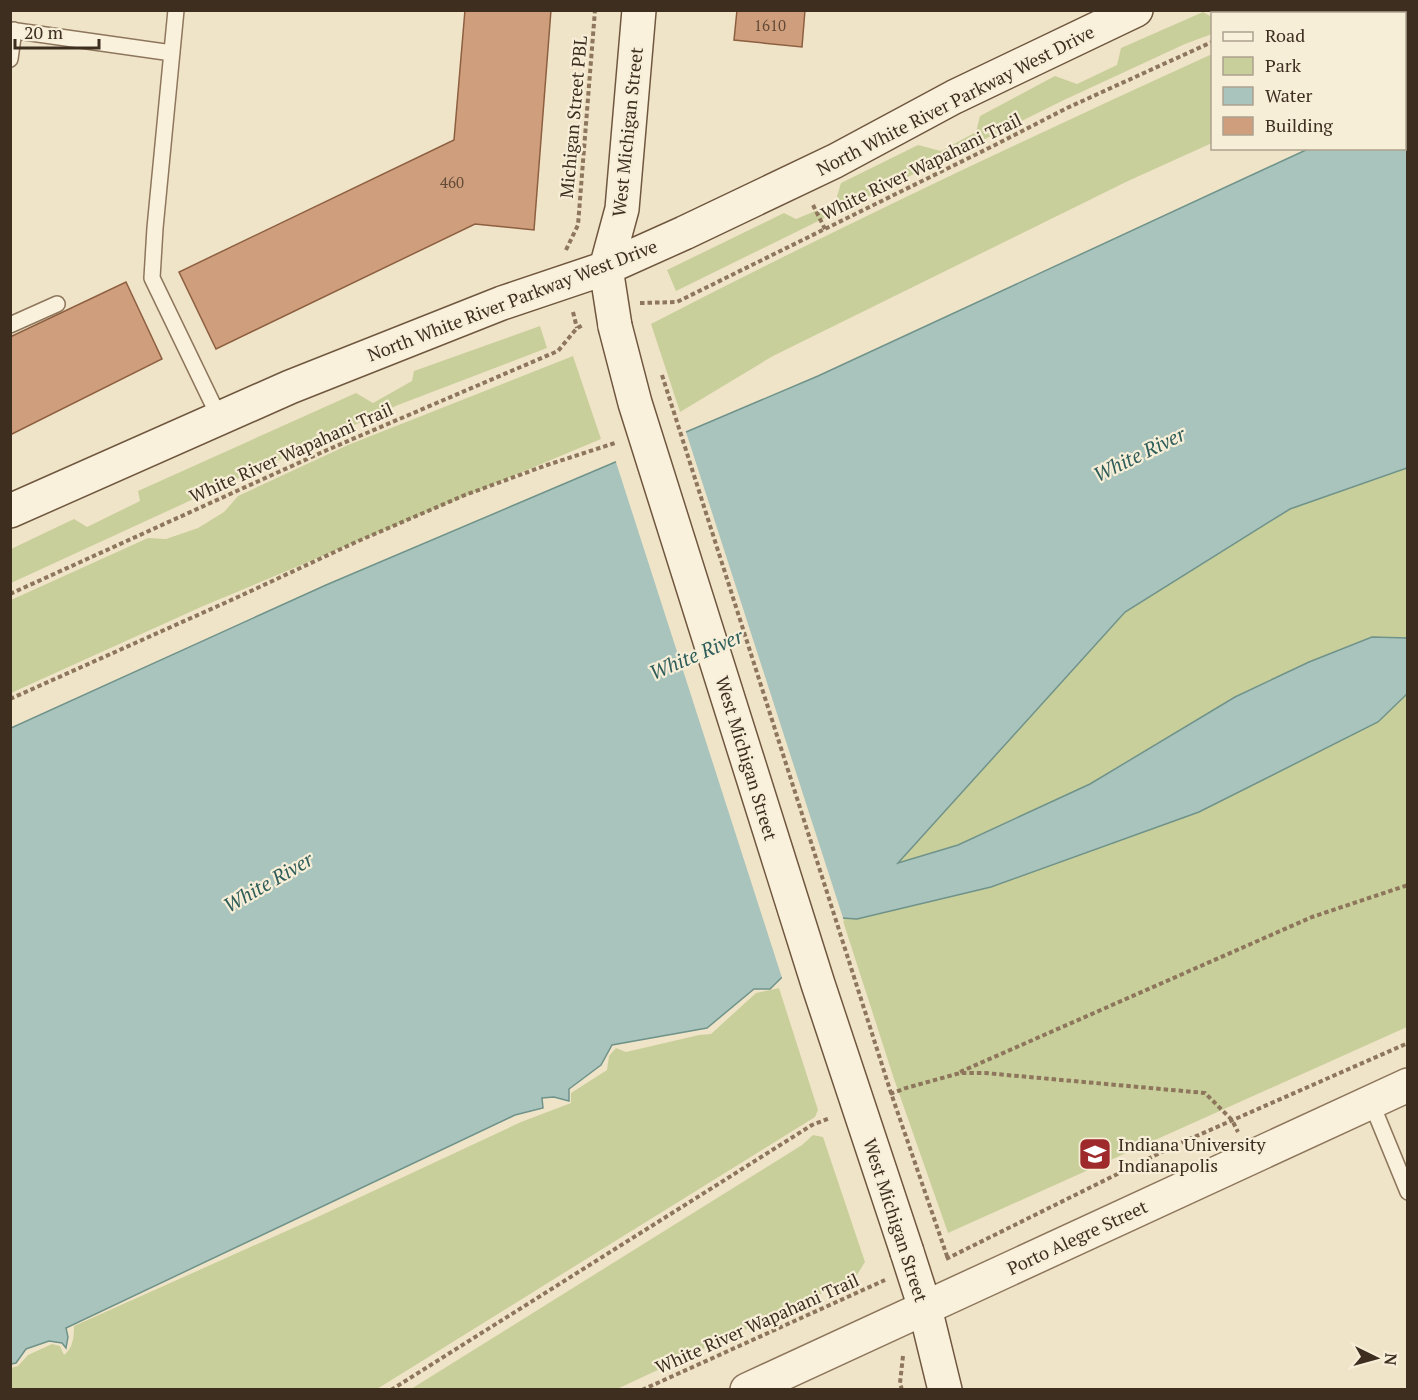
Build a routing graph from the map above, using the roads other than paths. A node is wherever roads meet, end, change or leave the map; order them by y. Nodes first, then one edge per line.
1 (176, 10) edge
2 (639, 10) edge
3 (1136, 10) edge
4 (12, 30) edge
5 (172, 52) junction
6 (10, 59) edge
7 (606, 268) junction
8 (57, 304) dead end
9 (10, 325) edge
10 (219, 417) junction
11 (10, 511) edge
12 (1407, 1085) edge
13 (1371, 1102) junction
14 (1407, 1192) edge
15 (925, 1308) junction
16 (747, 1389) edge
17 (945, 1389) edge

1 - 5 lane
2 - 7 main road, West Michigan Street
3 - 7 main road, North White River Parkway West Drive
4 - 5 lane
4 - 6 lane
5 - 10 lane
7 - 10 main road, North White River Parkway West Drive
7 - 15 main road, West Michigan Street, bridge
8 - 9 lane
10 - 11 main road, North White River Parkway West Drive
12 - 13 main road, Porto Alegre Street
13 - 14 lane
13 - 15 main road, Porto Alegre Street
15 - 16 main road, Porto Alegre Street
15 - 17 main road, West Michigan Street

